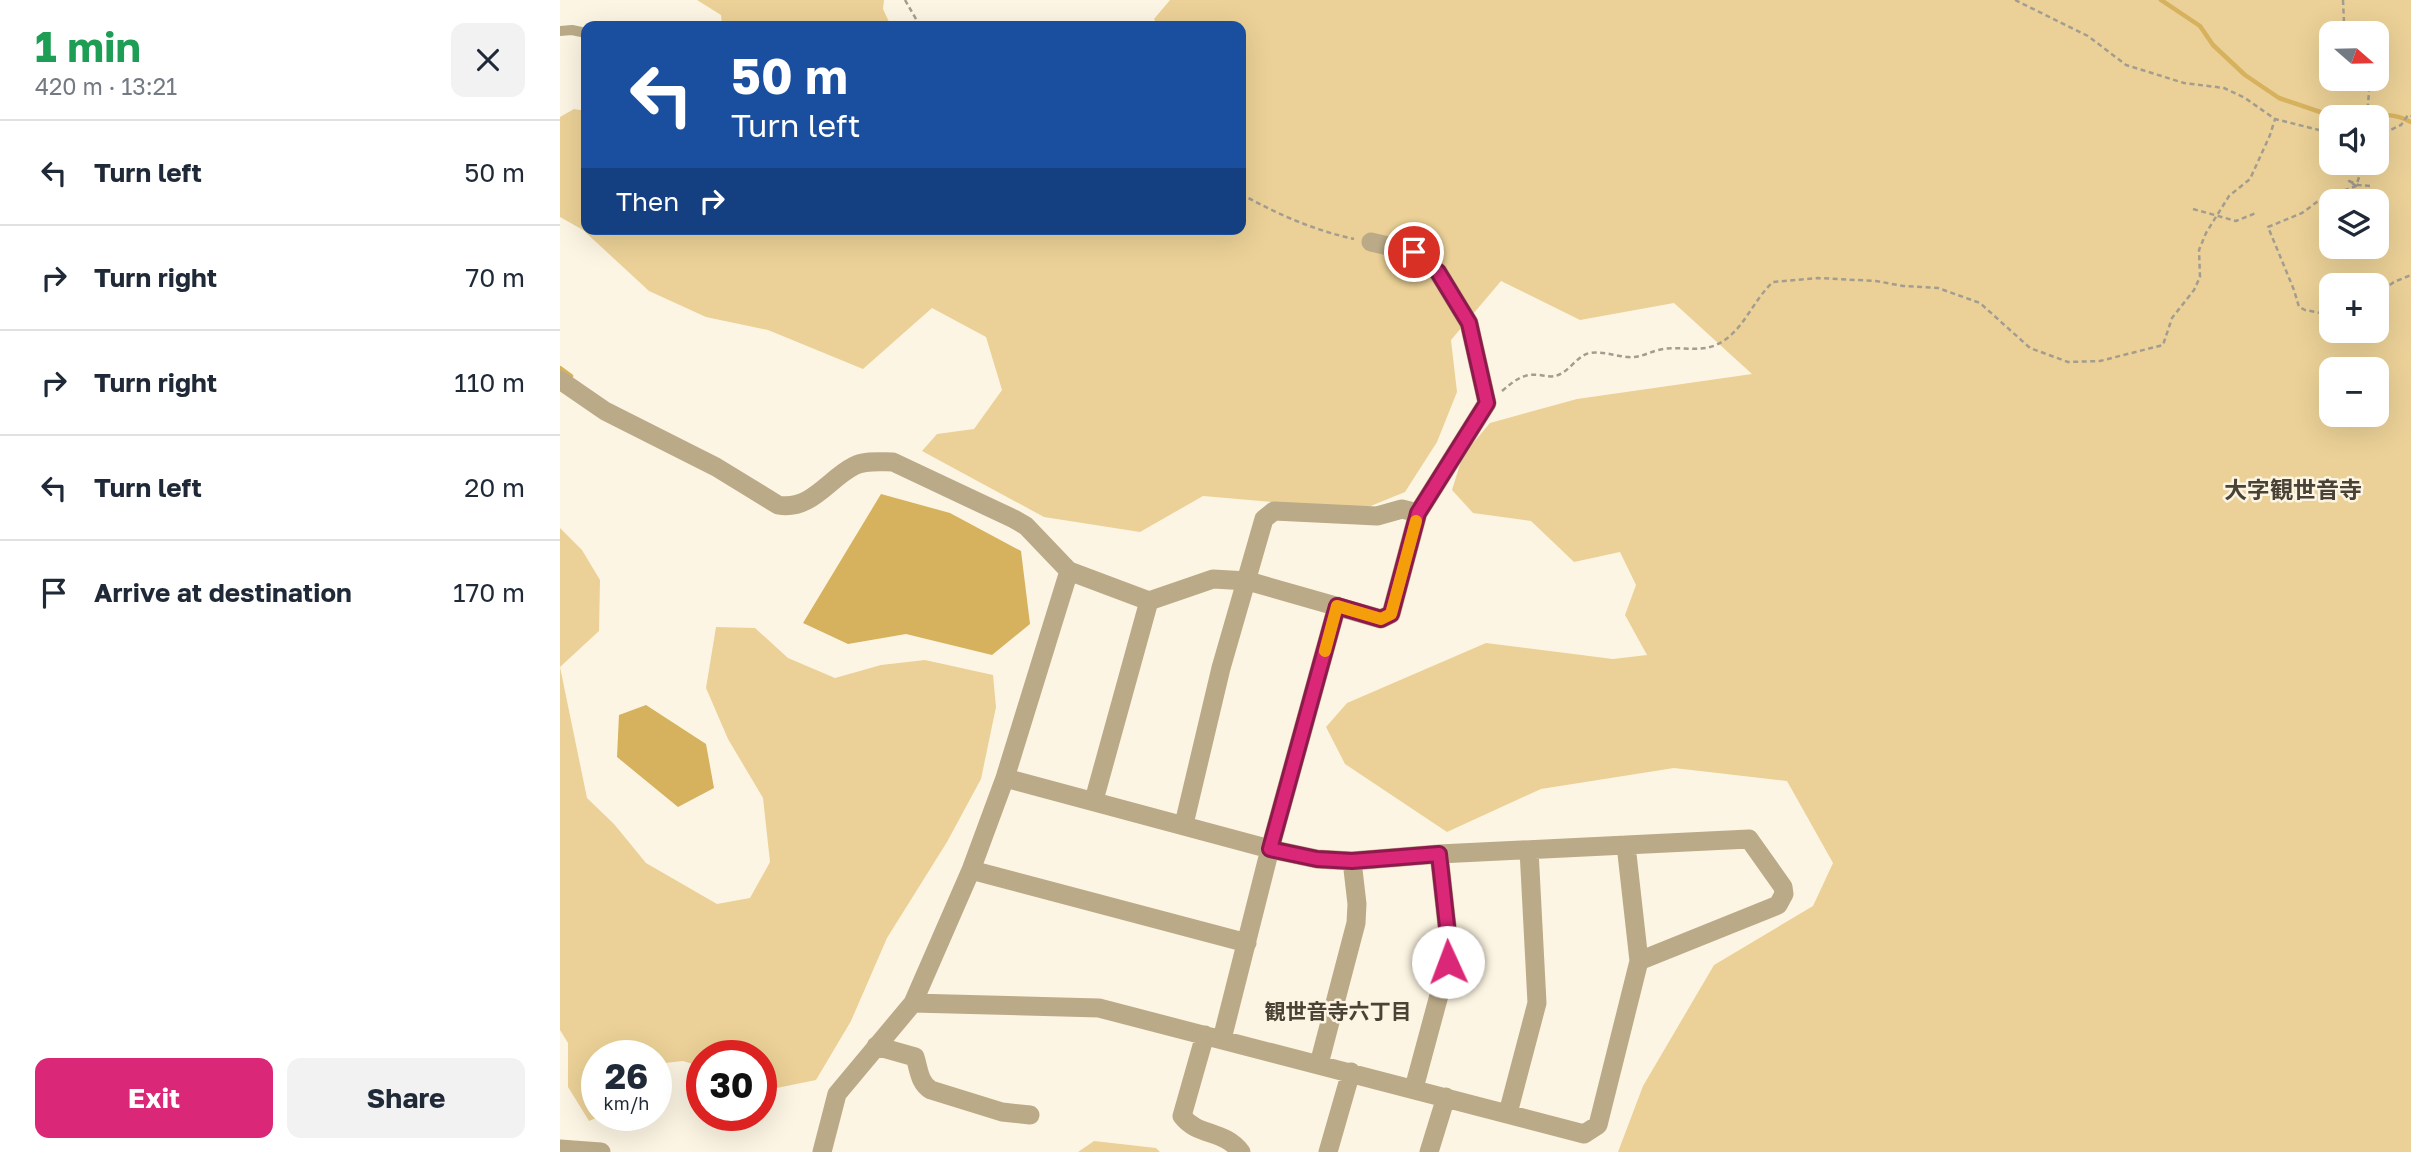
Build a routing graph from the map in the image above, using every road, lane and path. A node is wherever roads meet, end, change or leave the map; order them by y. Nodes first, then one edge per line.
1 (905, 0) edge
2 (2015, 0) edge
3 (2343, 0) edge
4 (917, 21) edge
5 (2344, 21) edge
6 (560, 31) edge
7 (581, 32) edge
8 (2409, 116) edge
9 (2275, 119) junction
10 (2319, 130) edge
11 (2389, 130) edge
12 (2360, 175) edge
13 (2356, 186) junction
14 (2371, 186) dead end
15 (1246, 197) edge
16 (2193, 209) dead end
17 (2256, 213) dead end
18 (2216, 217) junction
19 (1370, 242) joint
20 (2411, 275) edge
21 (2389, 286) edge
22 (2319, 313) edge
23 (560, 380) edge
24 (1487, 403) junction
25 (1418, 513) junction
26 (1069, 570) junction
27 (1248, 581) junction
28 (1149, 601) junction
29 (1337, 606) junction
30 (1005, 778) junction
31 (1094, 800) junction
32 (1184, 824) junction
33 (1626, 845) junction
34 (1270, 849) junction
35 (1529, 850) junction
36 (1439, 854) junction
37 (1352, 861) junction
38 (971, 870) junction
39 (1247, 943) junction
40 (1639, 961) junction
41 (914, 1003) junction
42 (1213, 1037) junction
43 (876, 1046) junction
44 (1319, 1064) junction
45 (1351, 1072) junction
46 (1414, 1088) junction
47 (1446, 1097) junction
48 (1508, 1113) junction
49 (1030, 1115) dead end
50 (560, 1149) edge
51 (601, 1152) edge
52 (822, 1152) edge
53 (1241, 1152) edge
54 (1328, 1152) edge
55 (1429, 1152) edge

1 - 4 path
2 - 9 path
3 - 5 path
6 - 7 lane
8 - 11 path
9 - 10 path
9 - 18 path
12 - 13 path
13 - 14 path
13 - 22 path
15 - 19 path
16 - 18 path
17 - 18 path
18 - 24 path
19 - 24 street
20 - 21 path
23 - 26 street
24 - 25 street
25 - 27 street
25 - 29 street
26 - 28 street
26 - 30 street
27 - 28 street
27 - 29 street
27 - 32 street
28 - 31 street
29 - 34 street
30 - 31 street
30 - 38 street
31 - 32 street
32 - 34 street
33 - 35 street
33 - 40 street
33 - 40 street
34 - 37 street
34 - 39 street
35 - 36 street
35 - 48 street
36 - 37 street
36 - 46 street
37 - 44 street
38 - 39 street
38 - 41 street
39 - 42 street
40 - 48 street
41 - 42 street
41 - 43 street
42 - 44 street
42 - 53 street
43 - 49 street
43 - 52 street
44 - 45 street
45 - 46 street
45 - 54 street
46 - 47 street
47 - 48 street
47 - 55 street
50 - 51 street

